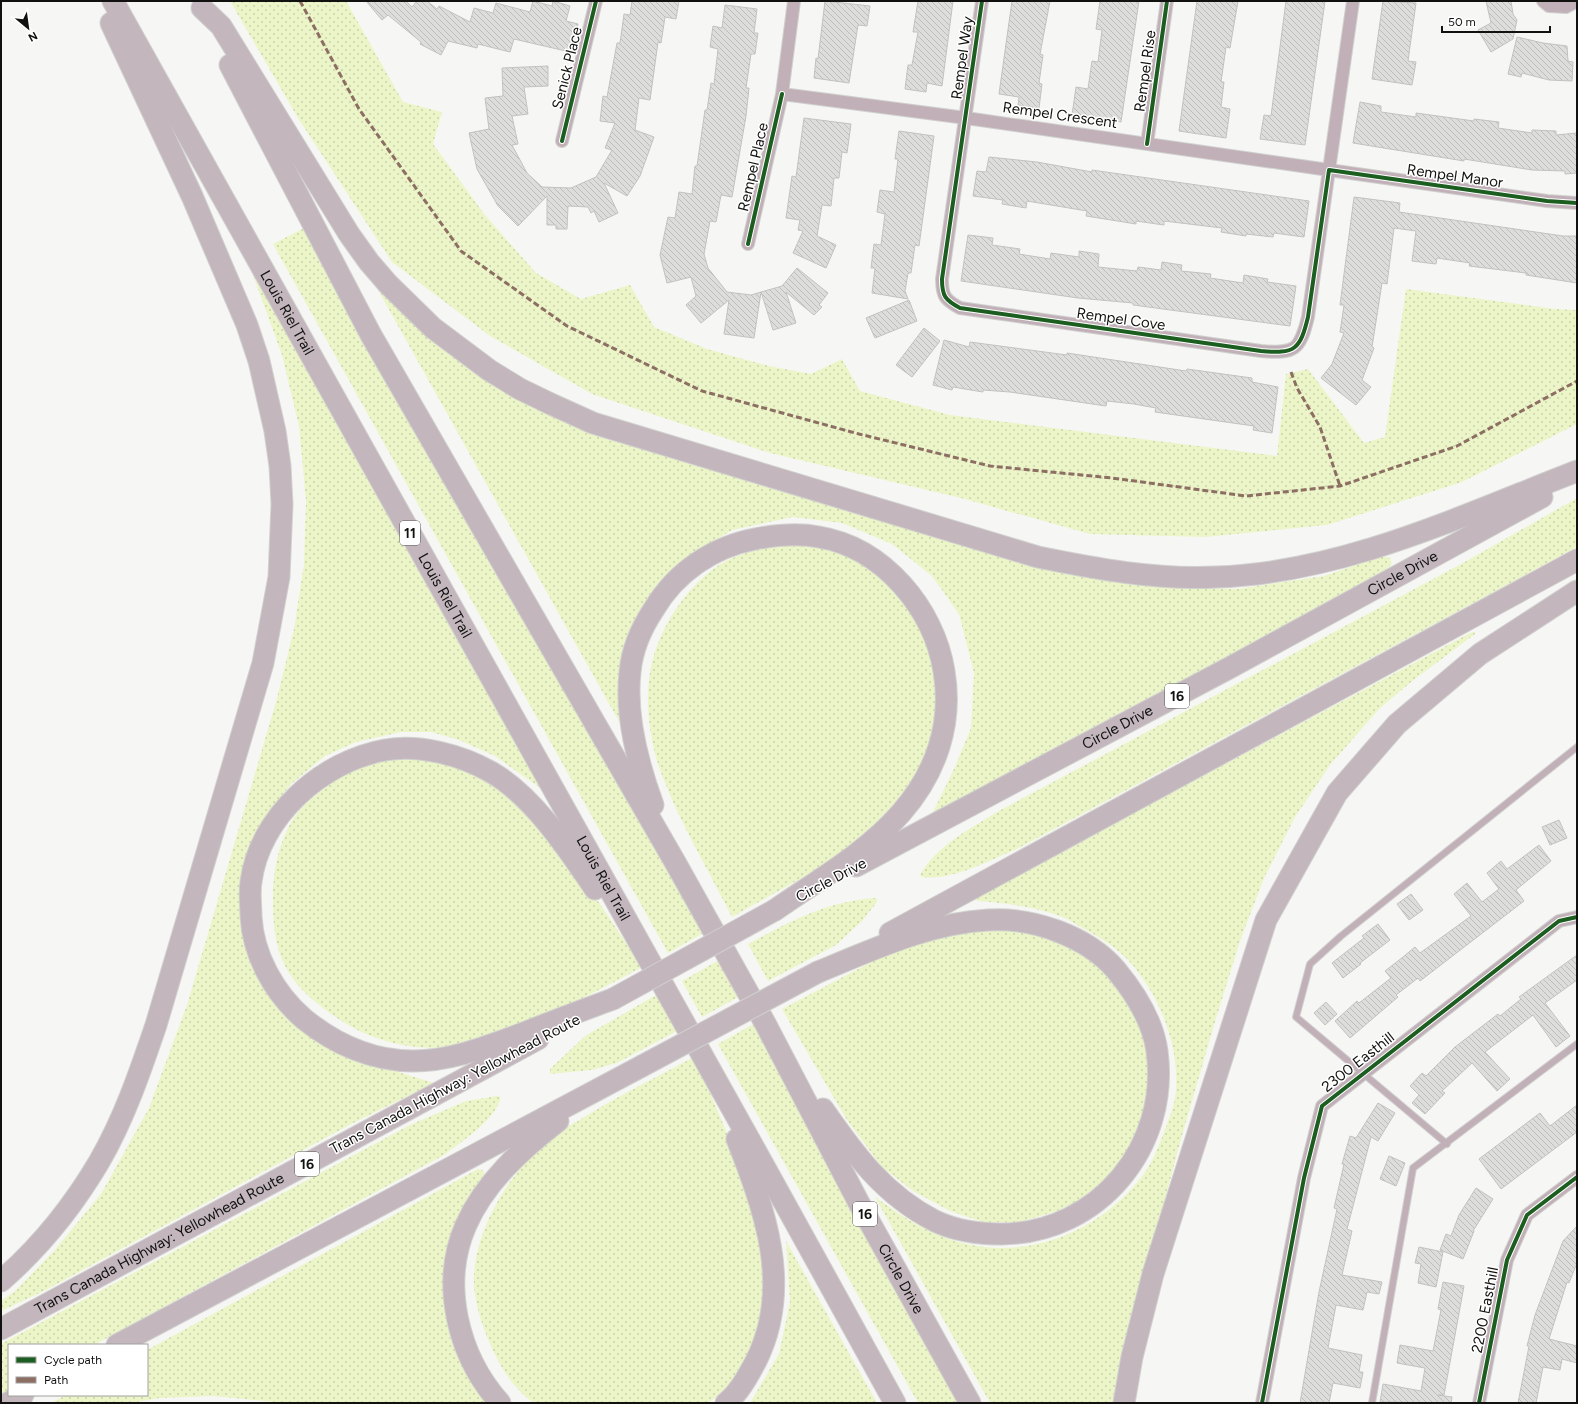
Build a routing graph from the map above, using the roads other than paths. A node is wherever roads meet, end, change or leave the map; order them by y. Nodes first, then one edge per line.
1 (100, 1) edge
2 (113, 1) edge
3 (596, 1) edge
4 (794, 1) edge
5 (982, 1) edge
6 (1167, 1) edge
7 (1353, 1) edge
8 (1543, 1) edge
9 (1577, 1) edge
10 (200, 4) edge
11 (782, 94) junction
12 (966, 118) junction
13 (562, 141) dead end
14 (1147, 144) junction
15 (1329, 170) junction
16 (1577, 203) edge
17 (748, 244) dead end
18 (1577, 471) edge
19 (1577, 478) edge
20 (1577, 560) edge
21 (1577, 591) edge
22 (1577, 747) edge
23 (675, 862) junction
24 (774, 910) junction
25 (1577, 917) edge
26 (818, 972) junction
27 (613, 999) junction
28 (673, 1004) junction
29 (765, 1023) junction
30 (1577, 1044) edge
31 (708, 1064) junction
32 (642, 1066) junction
33 (1362, 1073) junction
34 (1447, 1144) junction
35 (1577, 1177) edge
36 (1, 1281) edge
37 (1, 1329) edge
38 (119, 1344) edge
39 (21, 1396) edge
40 (8, 1403) edge
41 (500, 1403) edge
42 (726, 1403) edge
43 (895, 1403) edge
44 (970, 1403) edge
45 (1124, 1403) edge
46 (1262, 1403) edge
47 (1372, 1403) edge
48 (1479, 1403) edge

1 - 36 highway
2 - 28 highway, Louis Riel Trail / 11
3 - 13 street, Senick Place
4 - 11 street
5 - 12 street, Rempel Way
6 - 14 street, Rempel Rise
7 - 15 street
8 - 9 street
10 - 18 highway
10 - 23 highway
11 - 12 street, Rempel Crescent
11 - 17 street, Rempel Place
12 - 14 street, Rempel Crescent
12 - 15 street, Rempel Cove
14 - 15 street, Rempel Crescent
15 - 16 street, Rempel Manor
19 - 24 highway, Circle Drive / 16
20 - 26 highway
21 - 45 highway
22 - 33 lane
23 - 24 highway
23 - 29 highway, Circle Drive / 16
24 - 27 highway, Circle Drive / 16, bridge
25 - 33 street, 2300 Easthill
26 - 29 highway
26 - 32 highway, bridge
27 - 28 highway
27 - 37 highway, Trans Canada Highway: Yellowhead Route / 16
28 - 31 highway, Louis Riel Trail / 11
29 - 44 highway, Circle Drive / 16
30 - 34 lane
31 - 42 highway
31 - 43 highway
32 - 38 highway
32 - 41 highway
33 - 34 lane
33 - 46 street, 2300 Easthill
34 - 47 lane
35 - 48 street, 2200 Easthill
39 - 40 highway

